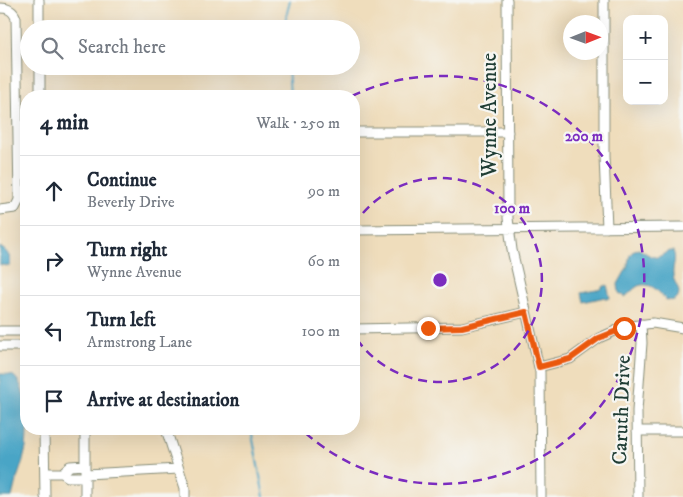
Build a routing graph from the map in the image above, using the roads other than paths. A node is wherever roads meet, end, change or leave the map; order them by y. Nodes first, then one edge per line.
1 (39, 0) edge
2 (508, 0) edge
3 (604, 0) edge
4 (0, 8) edge
5 (39, 20) edge
6 (40, 75) edge
7 (40, 90) edge
8 (508, 132) junction
9 (360, 133) edge
10 (0, 210) edge
11 (683, 227) edge
12 (607, 228) junction
13 (509, 229) junction
14 (360, 230) edge
15 (526, 312) junction
16 (641, 324) junction
17 (683, 328) edge
18 (360, 329) edge
19 (0, 331) edge
20 (20, 331) edge
21 (0, 346) edge
22 (20, 346) edge
23 (539, 367) junction
24 (637, 431) junction
25 (683, 431) edge
26 (44, 435) edge
27 (85, 435) edge
28 (168, 435) edge
29 (179, 469) junction
30 (85, 472) junction
31 (45, 473) junction
32 (45, 497) edge
33 (85, 497) edge
34 (185, 497) edge
35 (541, 497) edge
36 (638, 497) edge

1 - 5 street
2 - 8 street, Wynne Avenue
3 - 12 street
4 - 10 street
6 - 7 street
8 - 9 street
8 - 13 street, Wynne Avenue
11 - 12 street
12 - 13 street
13 - 14 street
13 - 15 street, Wynne Avenue
15 - 18 street
15 - 23 street, Wynne Avenue
16 - 17 street
16 - 23 street
16 - 24 street, Caruth Drive
19 - 20 street
21 - 22 street
23 - 35 street, Wynne Avenue
24 - 25 street
24 - 36 street, Caruth Drive
26 - 31 street
27 - 30 street
28 - 29 street
29 - 30 street
29 - 34 street
30 - 31 street
30 - 33 street
31 - 32 street

